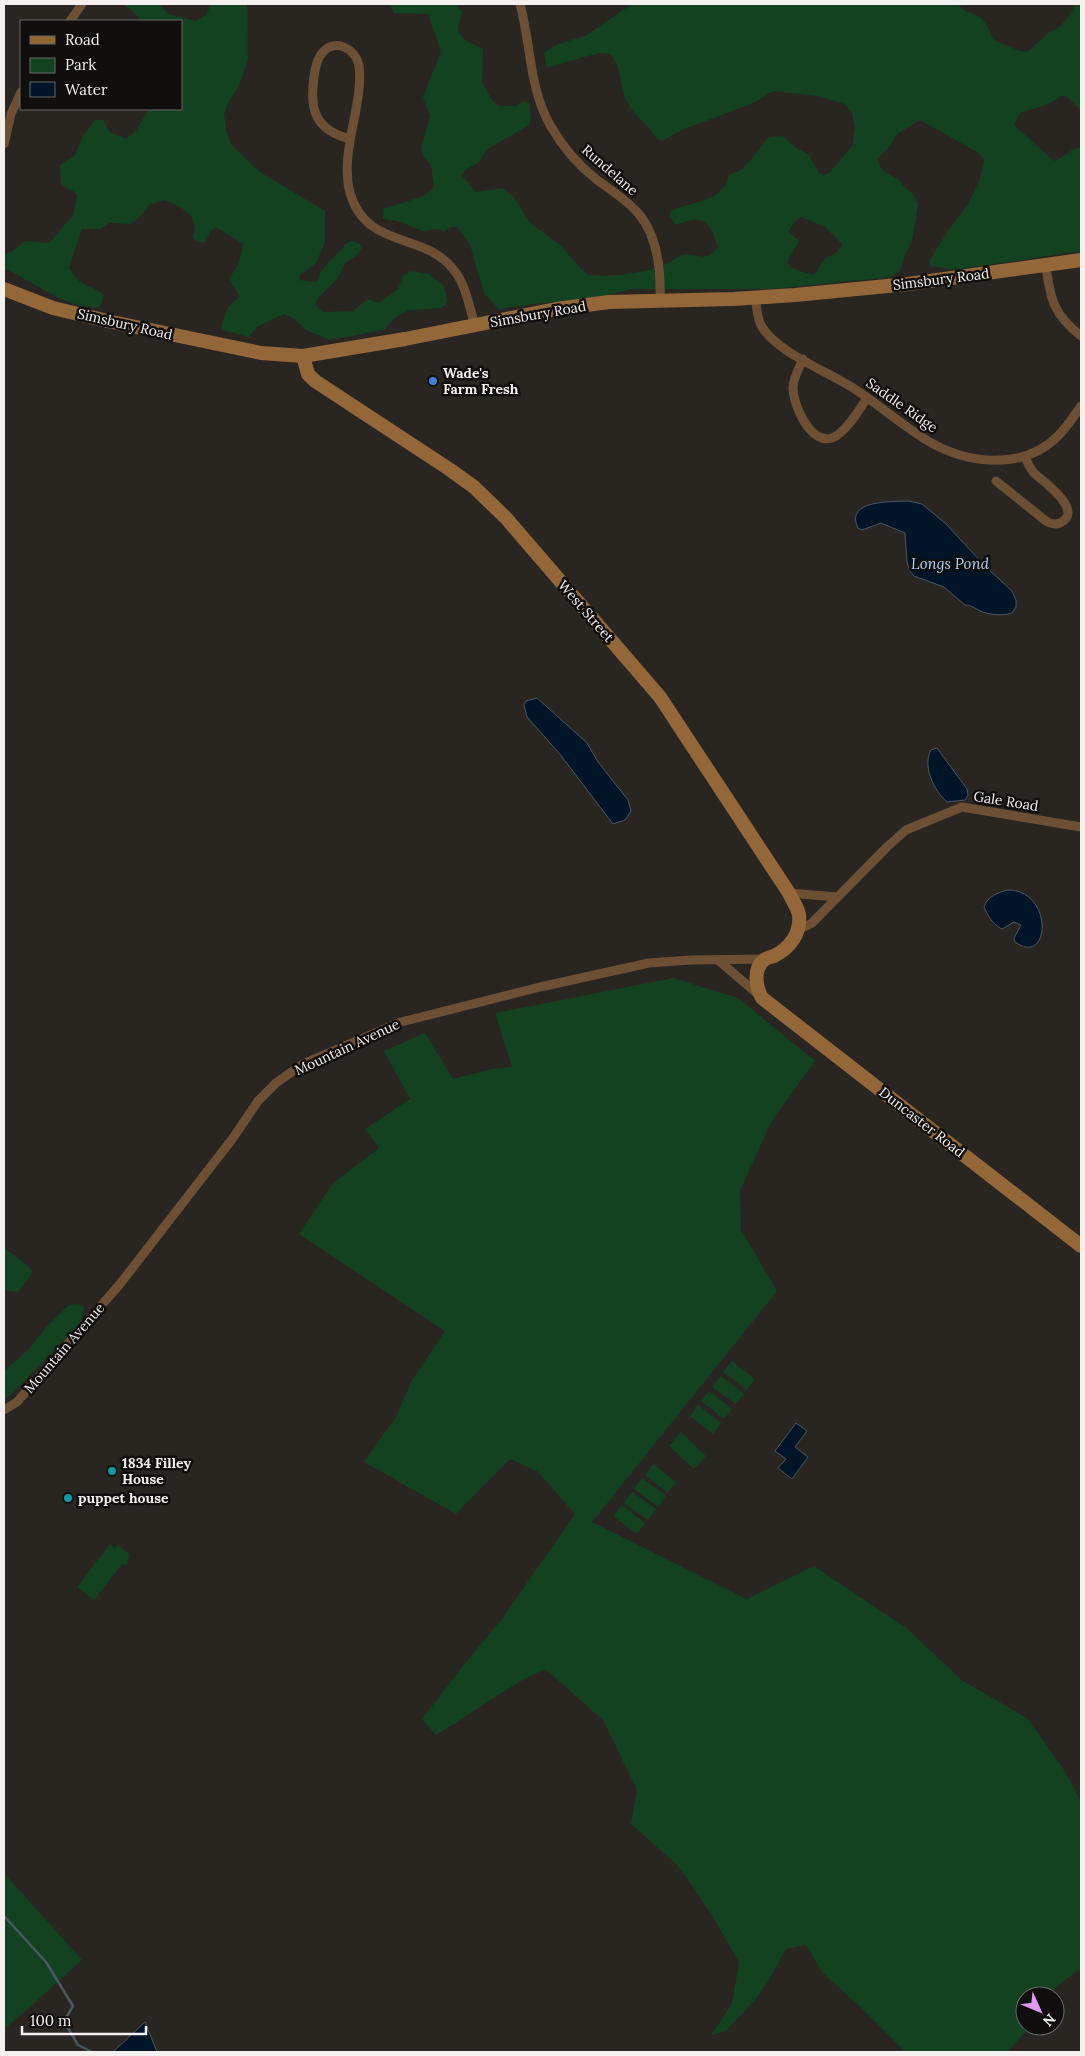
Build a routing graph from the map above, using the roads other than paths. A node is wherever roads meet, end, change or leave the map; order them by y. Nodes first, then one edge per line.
1 (82, 4) edge
2 (520, 4) edge
3 (71, 20) edge
4 (20, 94) edge
5 (350, 139) junction
6 (4, 144) edge
7 (1081, 260) edge
8 (1046, 266) junction
9 (4, 290) edge
10 (755, 298) junction
11 (660, 300) junction
12 (475, 325) junction
13 (1081, 336) edge
14 (303, 356) junction
15 (803, 359) junction
16 (867, 398) junction
17 (1081, 406) edge
18 (1025, 457) junction
19 (996, 481) dead end
20 (1081, 826) edge
21 (789, 893) junction
22 (837, 897) junction
23 (798, 930) junction
24 (764, 959) junction
25 (719, 961) junction
26 (762, 998) junction
27 (1081, 1246) edge
28 (4, 1410) edge

1 - 3 street
2 - 11 street, Rundelane
4 - 6 street
5 - 5 street
5 - 12 street
7 - 8 street, Simsbury Road
8 - 10 street, Simsbury Road
8 - 13 street
9 - 14 street, Simsbury Road
10 - 11 street, Simsbury Road
10 - 15 street, Saddle Ridge
11 - 12 street, Simsbury Road
12 - 14 street, Simsbury Road
14 - 21 street, West Street
15 - 16 street, Saddle Ridge
15 - 16 street
16 - 18 street, Saddle Ridge
17 - 18 street, Saddle Ridge
18 - 19 street
20 - 22 street, Gale Road
21 - 22 street
21 - 23 street, West Street
22 - 23 street, Gale Road
23 - 24 street, Mountain Avenue
24 - 25 street, Mountain Avenue
24 - 26 street
25 - 26 street, Duncaster Road
25 - 28 street, Mountain Avenue
26 - 27 street, Duncaster Road

